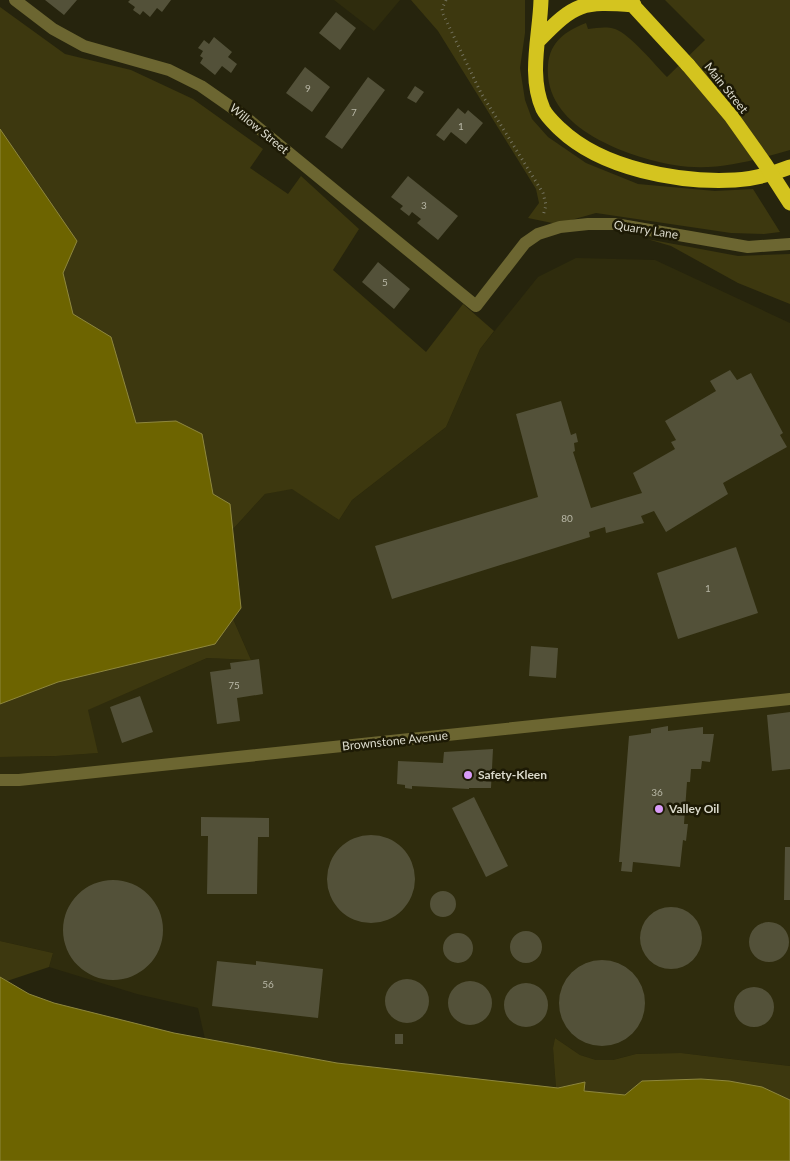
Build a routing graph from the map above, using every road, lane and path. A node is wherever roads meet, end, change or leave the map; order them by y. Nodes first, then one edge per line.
1 (15, 0) edge
2 (446, 0) edge
3 (541, 0) edge
4 (632, 2) edge
5 (539, 40) junction
6 (790, 167) edge
7 (790, 203) edge
8 (543, 220) dead end
9 (790, 244) edge
10 (476, 306) joint
11 (790, 699) edge
12 (0, 780) edge

1 - 10 street, Willow Street
2 - 8 path
3 - 5 highway
4 - 5 highway
4 - 7 highway, Main Street, bridge
5 - 6 highway
9 - 10 street, Quarry Lane
11 - 12 street, Brownstone Avenue

